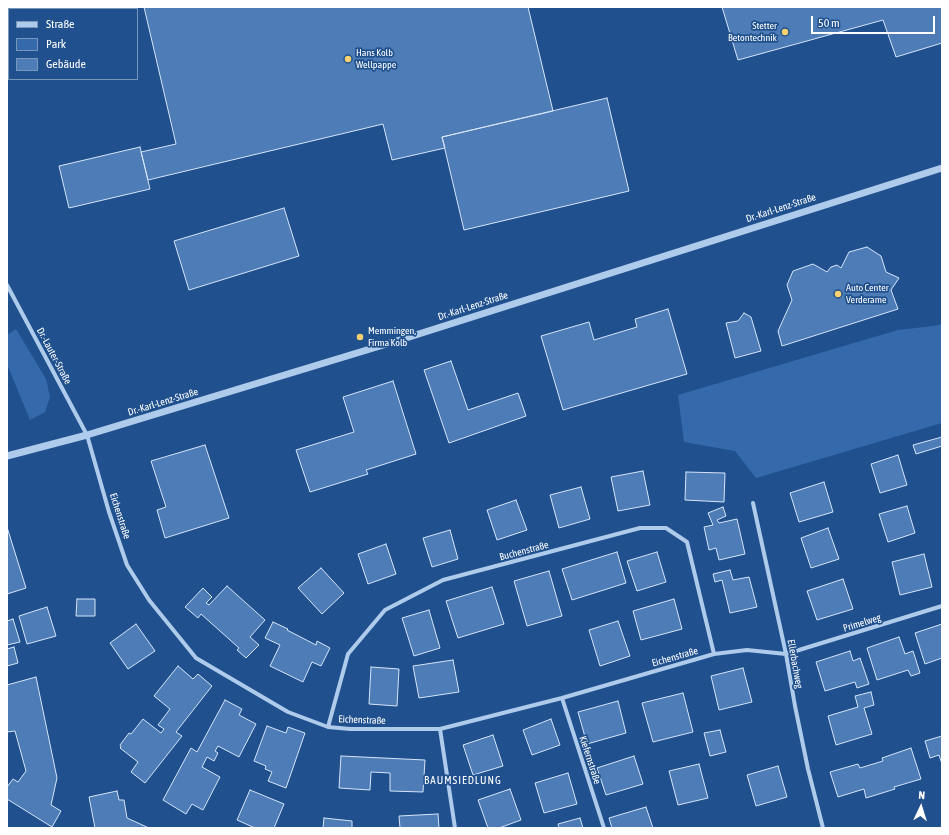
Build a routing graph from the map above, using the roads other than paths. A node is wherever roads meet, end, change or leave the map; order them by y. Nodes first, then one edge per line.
1 (942, 168) edge
2 (7, 284) edge
3 (87, 435) junction
4 (7, 456) edge
5 (753, 503) dead end
6 (942, 606) edge
7 (714, 654) junction
8 (786, 654) junction
9 (562, 698) junction
10 (328, 727) junction
11 (440, 729) junction
12 (455, 828) edge
13 (604, 828) edge
14 (823, 828) edge

1 - 3 street, Dr.-Karl-Lenz-Straße
2 - 3 street, Dr.-Lauter-Straße
3 - 4 street, Dr.-Karl-Lenz-Straße
3 - 10 street, Eichenstraße
5 - 8 street, Ellerbachweg
6 - 8 street, Primelweg
7 - 8 street, Eichenstraße
7 - 9 street, Eichenstraße
7 - 10 street, Buchenstraße
8 - 14 street, Ellerbachweg
9 - 11 street, Eichenstraße
9 - 13 street, Kiefernstraße
10 - 11 street, Eichenstraße
11 - 12 street

